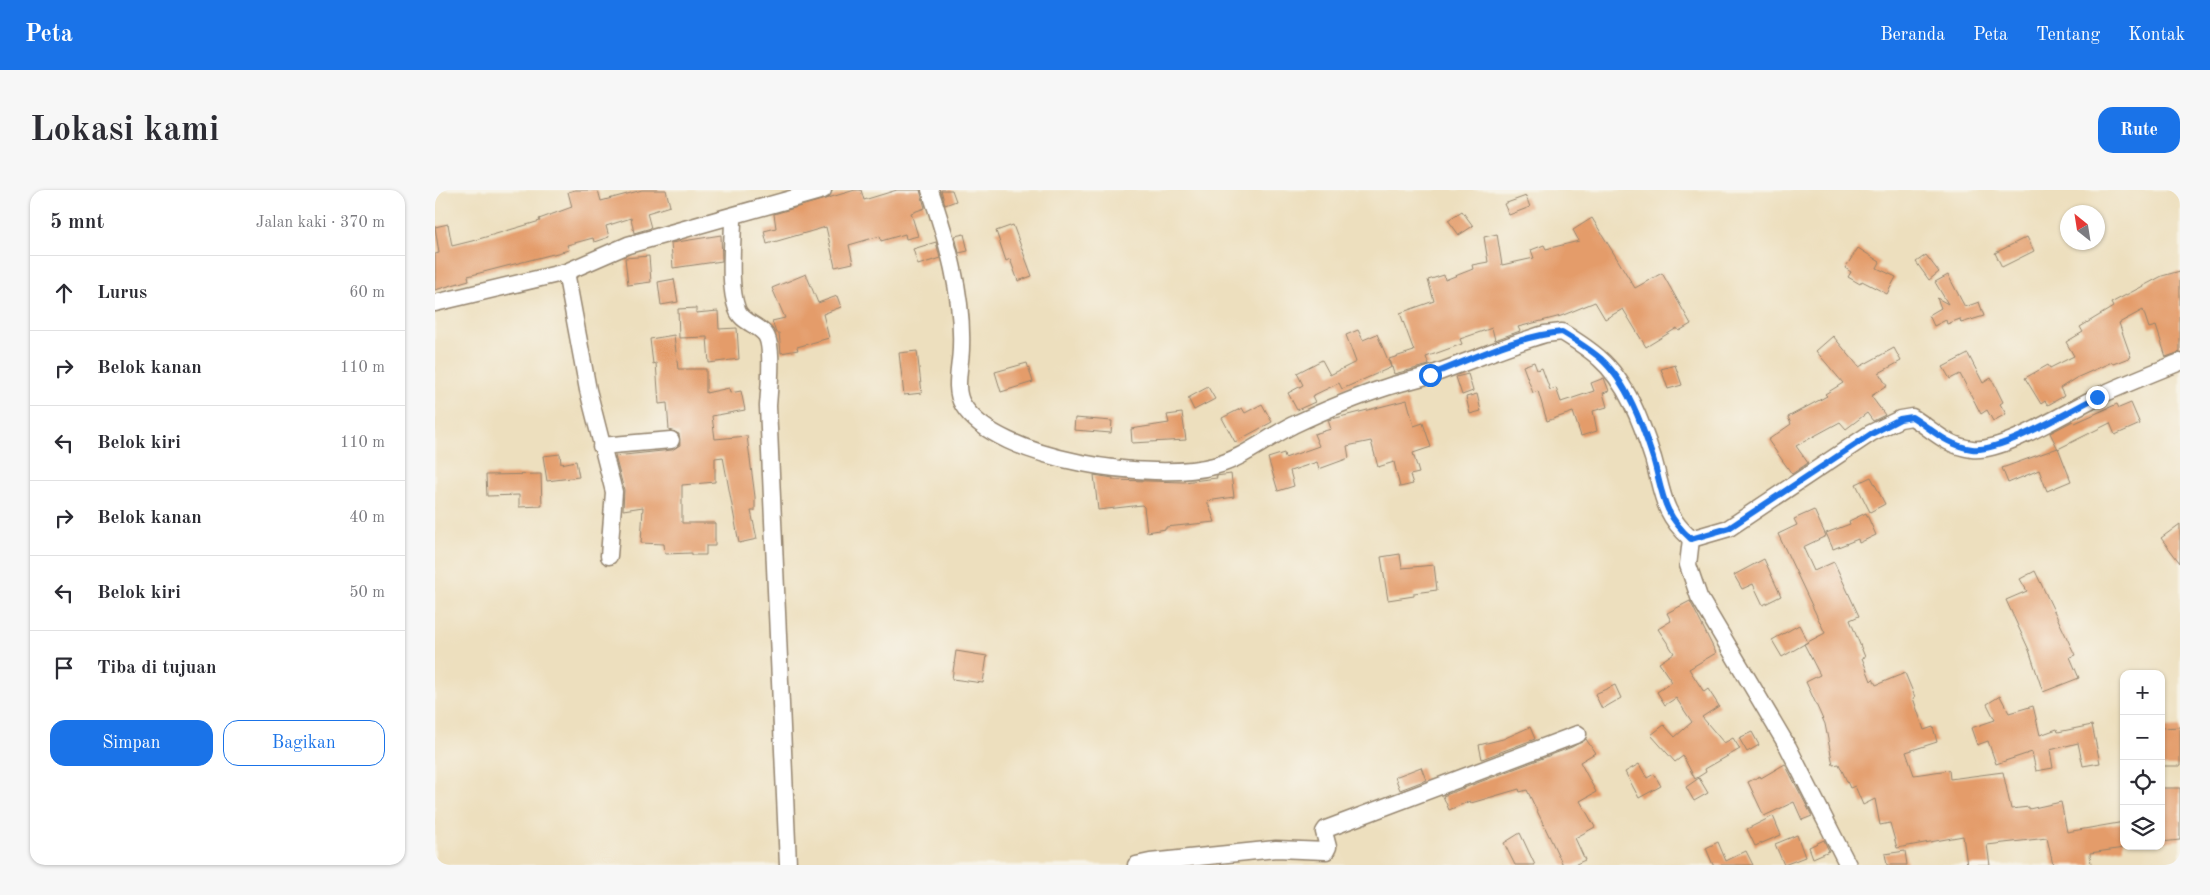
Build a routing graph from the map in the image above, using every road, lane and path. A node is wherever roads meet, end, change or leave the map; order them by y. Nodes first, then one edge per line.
1 (823, 190) edge
2 (930, 190) edge
3 (733, 217) junction
4 (566, 272) junction
5 (435, 304) edge
6 (2180, 362) edge
7 (671, 440) dead end
8 (601, 446) junction
9 (1691, 539) junction
10 (609, 556) dead end
11 (1578, 734) dead end
12 (788, 865) edge
13 (1136, 865) edge
14 (1848, 865) edge

1 - 3 street
2 - 9 street
3 - 4 street
3 - 12 street
4 - 5 street
4 - 8 street
6 - 9 street
7 - 8 street
8 - 10 street
9 - 14 street
11 - 13 street

